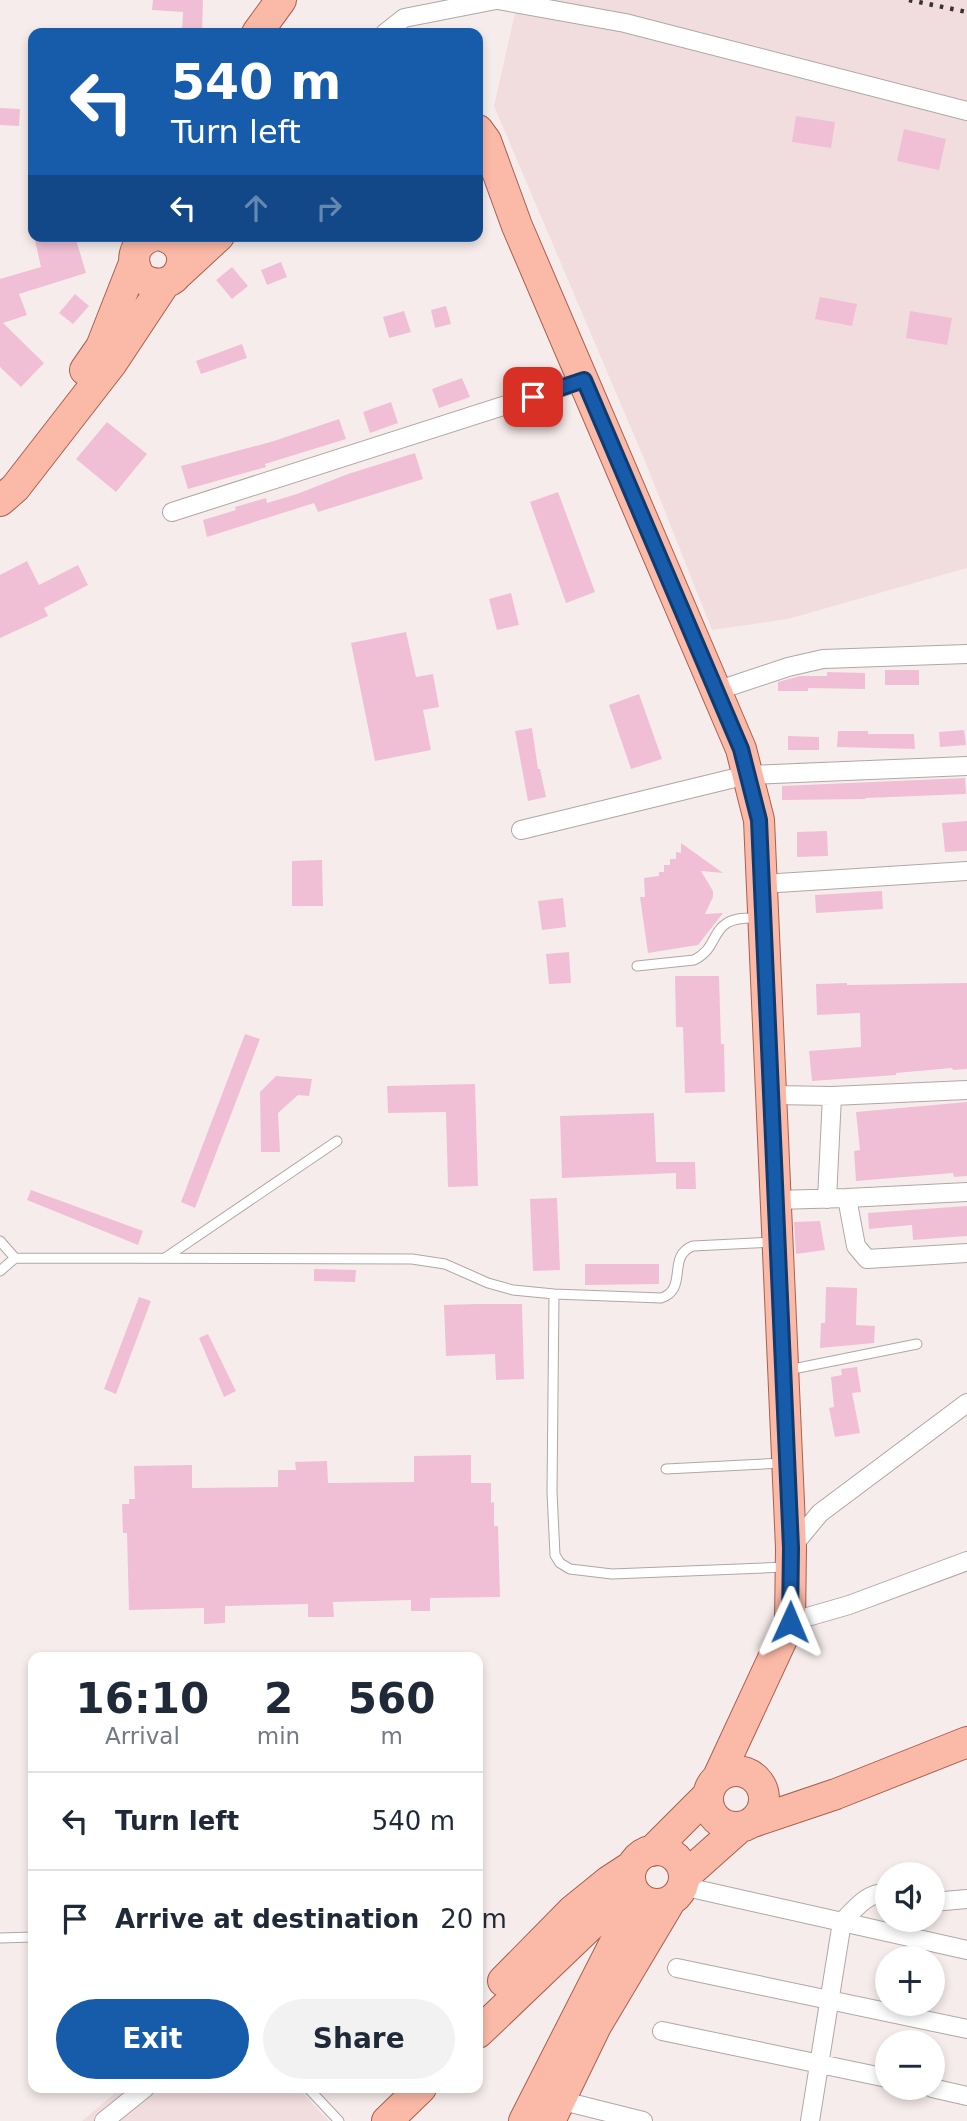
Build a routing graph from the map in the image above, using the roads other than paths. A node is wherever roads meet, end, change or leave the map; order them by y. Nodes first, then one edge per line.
1 (281, 0) edge
2 (299, 0) edge
3 (497, 0) edge
4 (261, 28) edge
5 (279, 28) edge
6 (391, 28) edge
7 (967, 111) edge
8 (483, 137) edge
9 (483, 174) edge
10 (517, 226) junction
11 (158, 242) edge
12 (158, 242) edge
13 (162, 242) edge
14 (212, 242) edge
15 (172, 278) junction
16 (584, 380) junction
17 (0, 477) edge
18 (0, 501) edge
19 (172, 512) dead end
20 (967, 654) edge
21 (716, 691) junction
22 (967, 766) edge
23 (747, 775) junction
24 (520, 831) dead end
25 (967, 871) edge
26 (762, 884) junction
27 (764, 917) junction
28 (637, 966) dead end
29 (967, 1090) edge
30 (772, 1095) junction
31 (832, 1096) junction
32 (337, 1141) dead end
33 (967, 1192) edge
34 (827, 1199) junction
35 (847, 1199) junction
36 (776, 1200) junction
37 (0, 1241) edge
38 (778, 1242) junction
39 (967, 1253) edge
40 (15, 1258) junction
41 (165, 1258) junction
42 (0, 1271) edge
43 (554, 1294) junction
44 (917, 1345) dead end
45 (783, 1371) junction
46 (967, 1403) edge
47 (787, 1463) junction
48 (666, 1469) dead end
49 (791, 1557) junction
50 (967, 1561) edge
51 (790, 1622) junction
52 (755, 1695) junction
53 (967, 1742) edge
54 (755, 1780) junction
55 (713, 1786) junction
56 (836, 1794) junction
57 (746, 1825) junction
58 (642, 1859) junction
59 (679, 1888) junction
60 (875, 1895) edge
61 (638, 1897) junction
62 (967, 1899) edge
63 (945, 1901) edge
64 (842, 1922) junction
65 (28, 1937) edge
66 (0, 1938) edge
67 (967, 1950) edge
68 (677, 1968) dead end
69 (829, 1999) junction
70 (483, 2001) edge
71 (483, 2028) edge
72 (967, 2029) edge
73 (662, 2031) dead end
74 (819, 2063) junction
75 (875, 2075) edge
76 (945, 2091) edge
77 (139, 2093) edge
78 (313, 2093) edge
79 (391, 2093) edge
80 (416, 2093) edge
81 (967, 2095) edge
82 (549, 2105) edge
83 (104, 2121) edge
84 (339, 2121) edge
85 (363, 2121) edge
86 (387, 2121) edge
87 (524, 2121) edge
88 (643, 2121) edge
89 (810, 2121) edge

1 - 4 main road
2 - 5 main road
3 - 6 street
3 - 7 street
8 - 10 main road
9 - 10 main road
10 - 16 main road
11 - 15 main road
12 - 17 main road
13 - 15 main road
14 - 15 main road
15 - 18 main road
16 - 19 street
16 - 21 main road
20 - 21 street
21 - 23 main road
22 - 23 street
23 - 24 street
23 - 26 main road
25 - 26 street
26 - 27 main road
27 - 28 lane
27 - 30 main road
29 - 31 street
30 - 31 street
30 - 36 main road
31 - 34 street
32 - 41 lane
33 - 35 street
34 - 35 street
34 - 36 street
35 - 39 street
36 - 38 main road
37 - 40 lane
38 - 43 lane
38 - 45 main road
40 - 41 lane
40 - 42 lane
41 - 43 lane
43 - 49 lane
44 - 45 lane
45 - 47 main road
46 - 49 street
47 - 48 lane
47 - 49 main road
49 - 51 main road
50 - 51 street
51 - 52 main road
52 - 54 main road
52 - 55 main road
53 - 56 main road
54 - 55 main road
54 - 56 main road
54 - 57 main road
55 - 57 main road
55 - 58 main road
56 - 57 main road
57 - 59 main road
58 - 59 main road
58 - 61 main road
58 - 70 main road
59 - 61 main road
59 - 64 street
59 - 82 main road
60 - 64 street
61 - 71 main road
61 - 82 main road
62 - 63 street
64 - 67 street
64 - 69 street
65 - 66 lane
68 - 69 street
69 - 72 street
69 - 74 street
73 - 74 street
74 - 75 street
74 - 89 street
76 - 81 street
77 - 83 street
78 - 84 lane
79 - 85 main road
80 - 86 main road
82 - 87 main road
82 - 88 street

